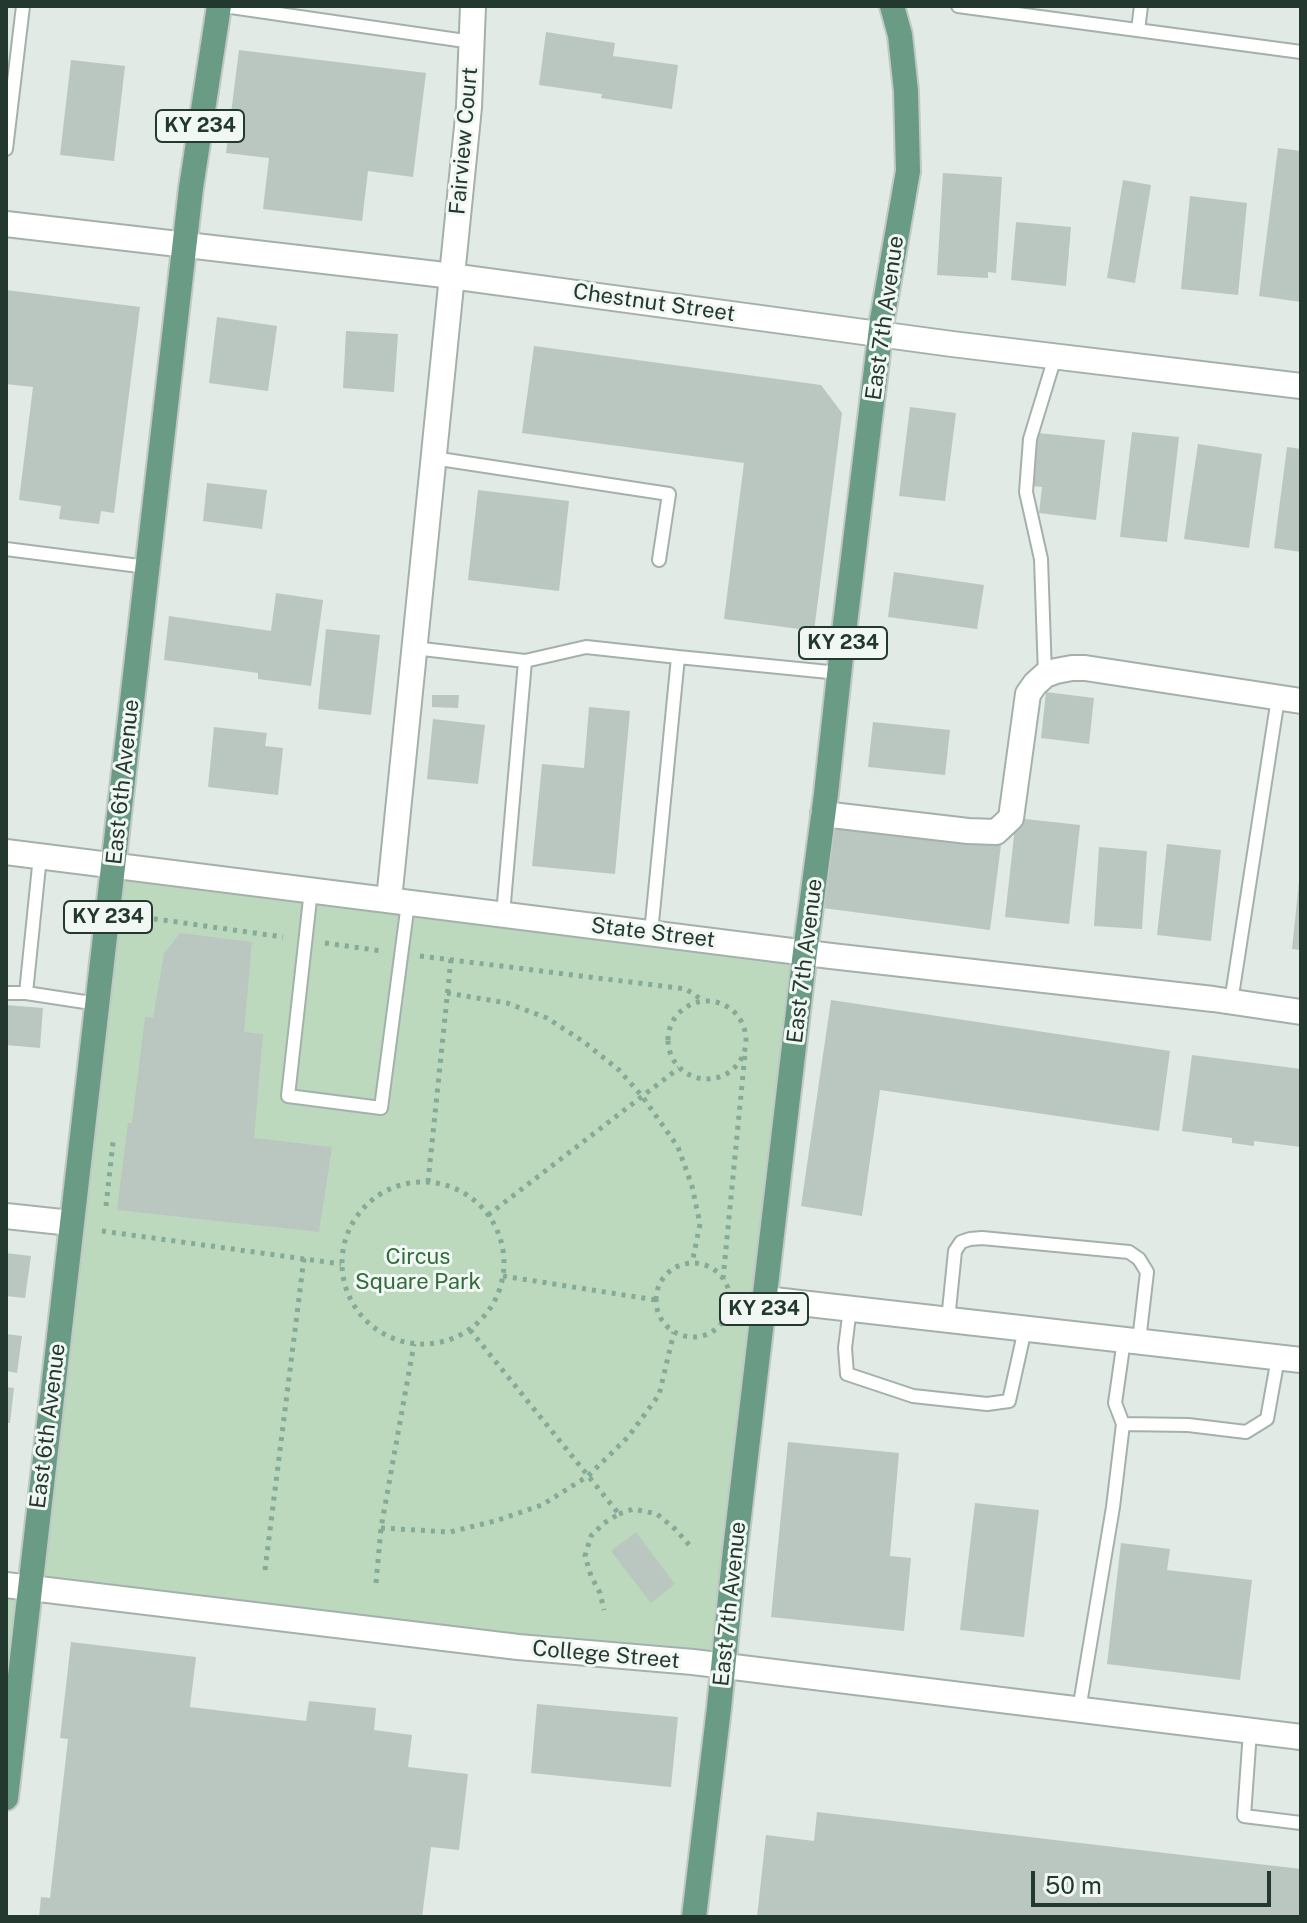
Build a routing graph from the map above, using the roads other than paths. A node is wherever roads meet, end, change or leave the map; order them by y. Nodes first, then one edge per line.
1 (23, 6) edge
2 (222, 6) edge
3 (473, 6) edge
4 (892, 6) edge
5 (958, 6) edge
6 (1141, 6) edge
7 (1138, 30) junction
8 (472, 42) junction
9 (1301, 52) edge
10 (6, 149) edge
11 (6, 224) edge
12 (184, 246) junction
13 (451, 276) junction
14 (881, 333) junction
15 (1055, 357) junction
16 (1301, 386) edge
17 (433, 458) junction
18 (6, 549) edge
19 (659, 560) dead end
20 (147, 567) junction
21 (414, 648) junction
22 (678, 657) junction
23 (525, 661) junction
24 (839, 673) junction
25 (1045, 675) junction
26 (1290, 699) edge
27 (823, 814) junction
28 (6, 852) edge
29 (40, 856) junction
30 (114, 865) junction
31 (311, 890) junction
32 (399, 902) junction
33 (503, 914) junction
34 (651, 933) junction
35 (805, 952) junction
36 (6, 993) edge
37 (26, 993) junction
38 (1231, 1002) junction
39 (98, 1004) junction
40 (1301, 1012) edge
41 (6, 1216) edge
42 (71, 1223) junction
43 (765, 1299) junction
44 (850, 1308) junction
45 (948, 1320) junction
46 (1025, 1329) junction
47 (1131, 1341) junction
48 (1289, 1359) edge
49 (1123, 1424) junction
50 (6, 1585) edge
51 (31, 1588) junction
52 (724, 1666) junction
53 (1079, 1710) junction
54 (1250, 1731) junction
55 (1301, 1737) edge
56 (6, 1798) edge
57 (1301, 1823) edge
58 (694, 1917) edge

1 - 10 lane
2 - 8 lane
2 - 12 main road, East 6th Avenue / KY 234
3 - 8 street, Fairview Court
4 - 14 main road, East 7th Avenue / KY 234
5 - 7 lane
6 - 7 lane
7 - 9 lane
8 - 13 street, Fairview Court
11 - 12 street, Chestnut Street
12 - 13 street, Chestnut Street
12 - 20 main road, East 6th Avenue / KY 234
13 - 14 street, Chestnut Street
13 - 17 street, Fairview Court
14 - 15 street, Chestnut Street
14 - 24 main road, East 7th Avenue / KY 234
15 - 16 street, Chestnut Street
15 - 25 lane
17 - 19 lane
17 - 21 street, Fairview Court
18 - 20 lane
20 - 30 main road, East 6th Avenue / KY 234
21 - 23 lane
21 - 32 street, Fairview Court
22 - 23 lane
22 - 24 lane
22 - 34 lane
23 - 33 lane
24 - 27 main road, East 7th Avenue / KY 234
25 - 26 street
25 - 27 street
26 - 38 lane
27 - 35 main road, East 7th Avenue / KY 234
28 - 29 street, State Street
29 - 30 street, State Street
29 - 37 lane
30 - 31 street, State Street
30 - 39 main road, East 6th Avenue / KY 234
31 - 32 street, State Street
31 - 32 lane
32 - 33 street, State Street
33 - 34 street, State Street
34 - 35 street, State Street
35 - 38 street, State Street
35 - 43 main road, East 7th Avenue / KY 234
36 - 37 lane
37 - 39 lane
38 - 40 street, State Street
39 - 42 main road, East 6th Avenue / KY 234
41 - 42 street
42 - 51 main road, East 6th Avenue / KY 234
43 - 44 street
43 - 52 main road, East 7th Avenue / KY 234
44 - 45 street
44 - 46 lane
45 - 46 street
45 - 47 lane
46 - 47 street
47 - 48 street
47 - 49 lane
48 - 49 lane
49 - 53 lane
50 - 51 street, College Street
51 - 52 street, College Street
51 - 56 main road, East 6th Avenue / KY 234
52 - 53 street, College Street
52 - 58 main road, East 7th Avenue / KY 234
53 - 54 street, College Street
54 - 55 street, College Street
54 - 57 lane

